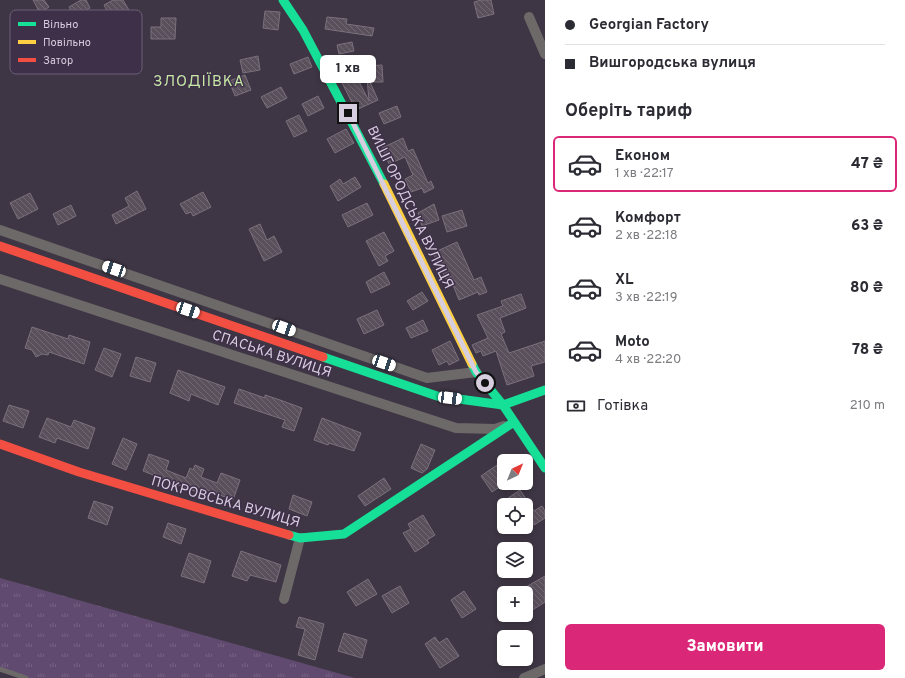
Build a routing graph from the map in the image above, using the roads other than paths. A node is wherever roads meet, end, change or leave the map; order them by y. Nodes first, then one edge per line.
1 (283, 0) edge
2 (529, 17) dead end
3 (545, 54) edge
4 (0, 230) edge
5 (0, 246) edge
6 (58, 250) junction
7 (54, 264) junction
8 (0, 279) edge
9 (356, 353) junction
10 (351, 366) junction
11 (476, 372) junction
12 (545, 390) edge
13 (503, 405) junction
14 (514, 422) junction
15 (0, 444) edge
16 (545, 468) edge
17 (300, 538) junction
18 (284, 600) dead end
19 (0, 669) edge
20 (545, 669) edge
21 (26, 678) edge
22 (524, 678) edge

1 - 11 street, ВИШГОРОДСЬКА ВУЛИЦЯ
2 - 3 street
4 - 6 street
5 - 7 street, СПАСЬКА ВУЛИЦЯ
6 - 7 street
6 - 9 street
7 - 10 street, СПАСЬКА ВУЛИЦЯ
8 - 14 street, СПАСЬКА ВУЛИЦЯ
9 - 10 street
9 - 11 street
10 - 13 street, СПАСЬКА ВУЛИЦЯ
11 - 13 street, ВИШГОРОДСЬКА ВУЛИЦЯ
12 - 13 street
13 - 14 street, ВИШГОРОДСЬКА ВУЛИЦЯ
14 - 16 street, ВИШГОРОДСЬКА ВУЛИЦЯ
14 - 17 street, ПОКРОВСЬКА ВУЛИЦЯ
15 - 17 street, ПОКРОВСЬКА ВУЛИЦЯ
17 - 18 street
19 - 21 lane
20 - 22 street

